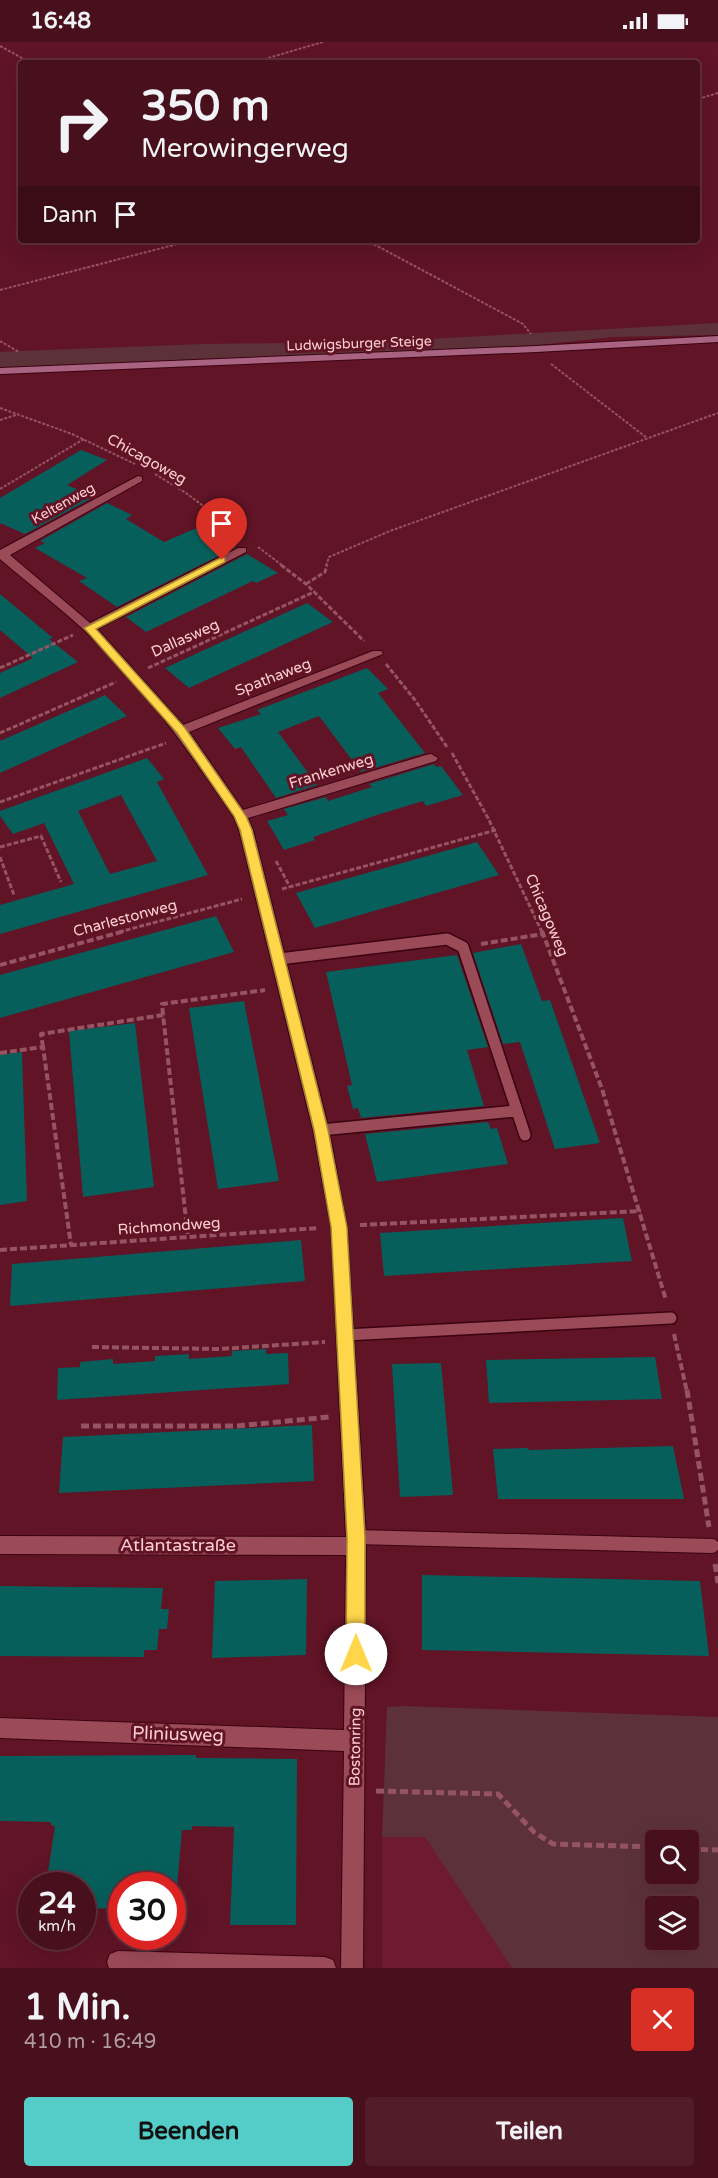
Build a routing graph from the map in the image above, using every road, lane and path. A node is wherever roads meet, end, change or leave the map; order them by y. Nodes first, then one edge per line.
1 (323, 42) edge
2 (0, 46) edge
3 (26, 60) edge
4 (260, 60) edge
5 (718, 93) edge
6 (700, 98) edge
7 (181, 243) edge
8 (372, 243) edge
9 (0, 290) edge
10 (718, 339) edge
11 (0, 341) edge
12 (536, 349) junction
13 (19, 352) dead end
14 (0, 371) edge
15 (0, 408) edge
16 (718, 413) edge
17 (20, 414) junction
18 (0, 420) edge
19 (647, 438) junction
20 (84, 439) junction
21 (141, 466) dead end
22 (150, 471) dead end
23 (138, 479) dead end
24 (0, 489) edge
25 (243, 544) joint
26 (253, 544) dead end
27 (1, 554) edge
28 (306, 584) junction
29 (314, 592) junction
30 (89, 628) junction
31 (377, 654) junction
32 (0, 668) edge
33 (133, 674) junction
34 (0, 733) edge
35 (177, 736) junction
36 (431, 758) dead end
37 (0, 802) edge
38 (240, 816) junction
39 (496, 830) junction
40 (0, 847) edge
41 (0, 857) edge
42 (61, 882) dead end
43 (291, 887) dead end
44 (14, 895) dead end
45 (246, 898) dead end
46 (543, 934) junction
47 (463, 947) junction
48 (279, 959) junction
49 (0, 965) edge
50 (272, 989) dead end
51 (163, 1015) junction
52 (43, 1047) junction
53 (0, 1053) edge
54 (516, 1111) junction
55 (321, 1130) junction
56 (525, 1135) dead end
57 (641, 1211) junction
58 (339, 1227) junction
59 (188, 1237) junction
60 (71, 1245) junction
61 (0, 1251) edge
62 (671, 1318) junction
63 (345, 1335) junction
64 (317, 1342) dead end
65 (92, 1347) dead end
66 (326, 1418) dead end
67 (81, 1426) dead end
68 (356, 1542) junction
69 (0, 1545) edge
70 (712, 1546) junction
71 (718, 1583) edge
72 (0, 1728) edge
73 (355, 1741) junction
74 (354, 1790) junction
75 (645, 1847) edge
76 (699, 1849) edge
77 (718, 1850) edge
78 (118, 1962) dead end
79 (325, 1968) edge
80 (352, 1968) edge

1 - 4 path
2 - 3 path
5 - 6 path
7 - 9 path
8 - 12 path
10 - 12 main road, Ludwigsburger Steige
11 - 13 path
12 - 14 main road, Ludwigsburger Steige
12 - 19 path
15 - 17 path, Chicagoweg
16 - 19 path
17 - 18 path
17 - 20 path, Chicagoweg
19 - 28 path
20 - 21 path, Chicagoweg
20 - 24 path
22 - 25 path, Chicagoweg
23 - 27 street, Keltenweg
25 - 30 street
26 - 28 path, Chicagoweg
27 - 30 street, Bostonring
28 - 29 path, Chicagoweg
29 - 31 path, Chicagoweg
29 - 33 path, Dallasweg
30 - 32 path
30 - 33 street, Bostonring
31 - 35 street, Spathaweg
31 - 39 path, Chicagoweg
33 - 34 path, Dallasweg
33 - 35 street, Bostonring
35 - 37 path
35 - 38 street, Bostonring
36 - 38 street, Frankenweg
38 - 48 street, Bostonring
39 - 43 path
39 - 46 path, Chicagoweg
40 - 42 path
41 - 44 path
45 - 49 path, Charlestonweg
46 - 47 path
46 - 57 path, Chicagoweg
47 - 48 lane
47 - 54 lane
48 - 55 street, Bostonring
50 - 51 path
51 - 52 path
51 - 59 path
52 - 53 path
52 - 60 path
54 - 55 lane
54 - 56 lane
55 - 58 street, Bostonring
57 - 58 path, Richmondweg
57 - 62 path, Chicagoweg
58 - 59 path, Richmondweg
58 - 63 street, Bostonring
59 - 60 path, Richmondweg
60 - 61 path, Richmondweg
62 - 63 lane
62 - 70 path, Chicagoweg
63 - 68 street, Bostonring
64 - 65 path
66 - 67 path
68 - 69 street, Atlantastraße
68 - 70 lane
68 - 73 street, Bostonring
70 - 71 path, Chicagoweg
72 - 73 street, Pliniusweg
73 - 74 street, Bostonring
74 - 75 path
74 - 80 street, Bostonring
76 - 77 path
78 - 79 street

